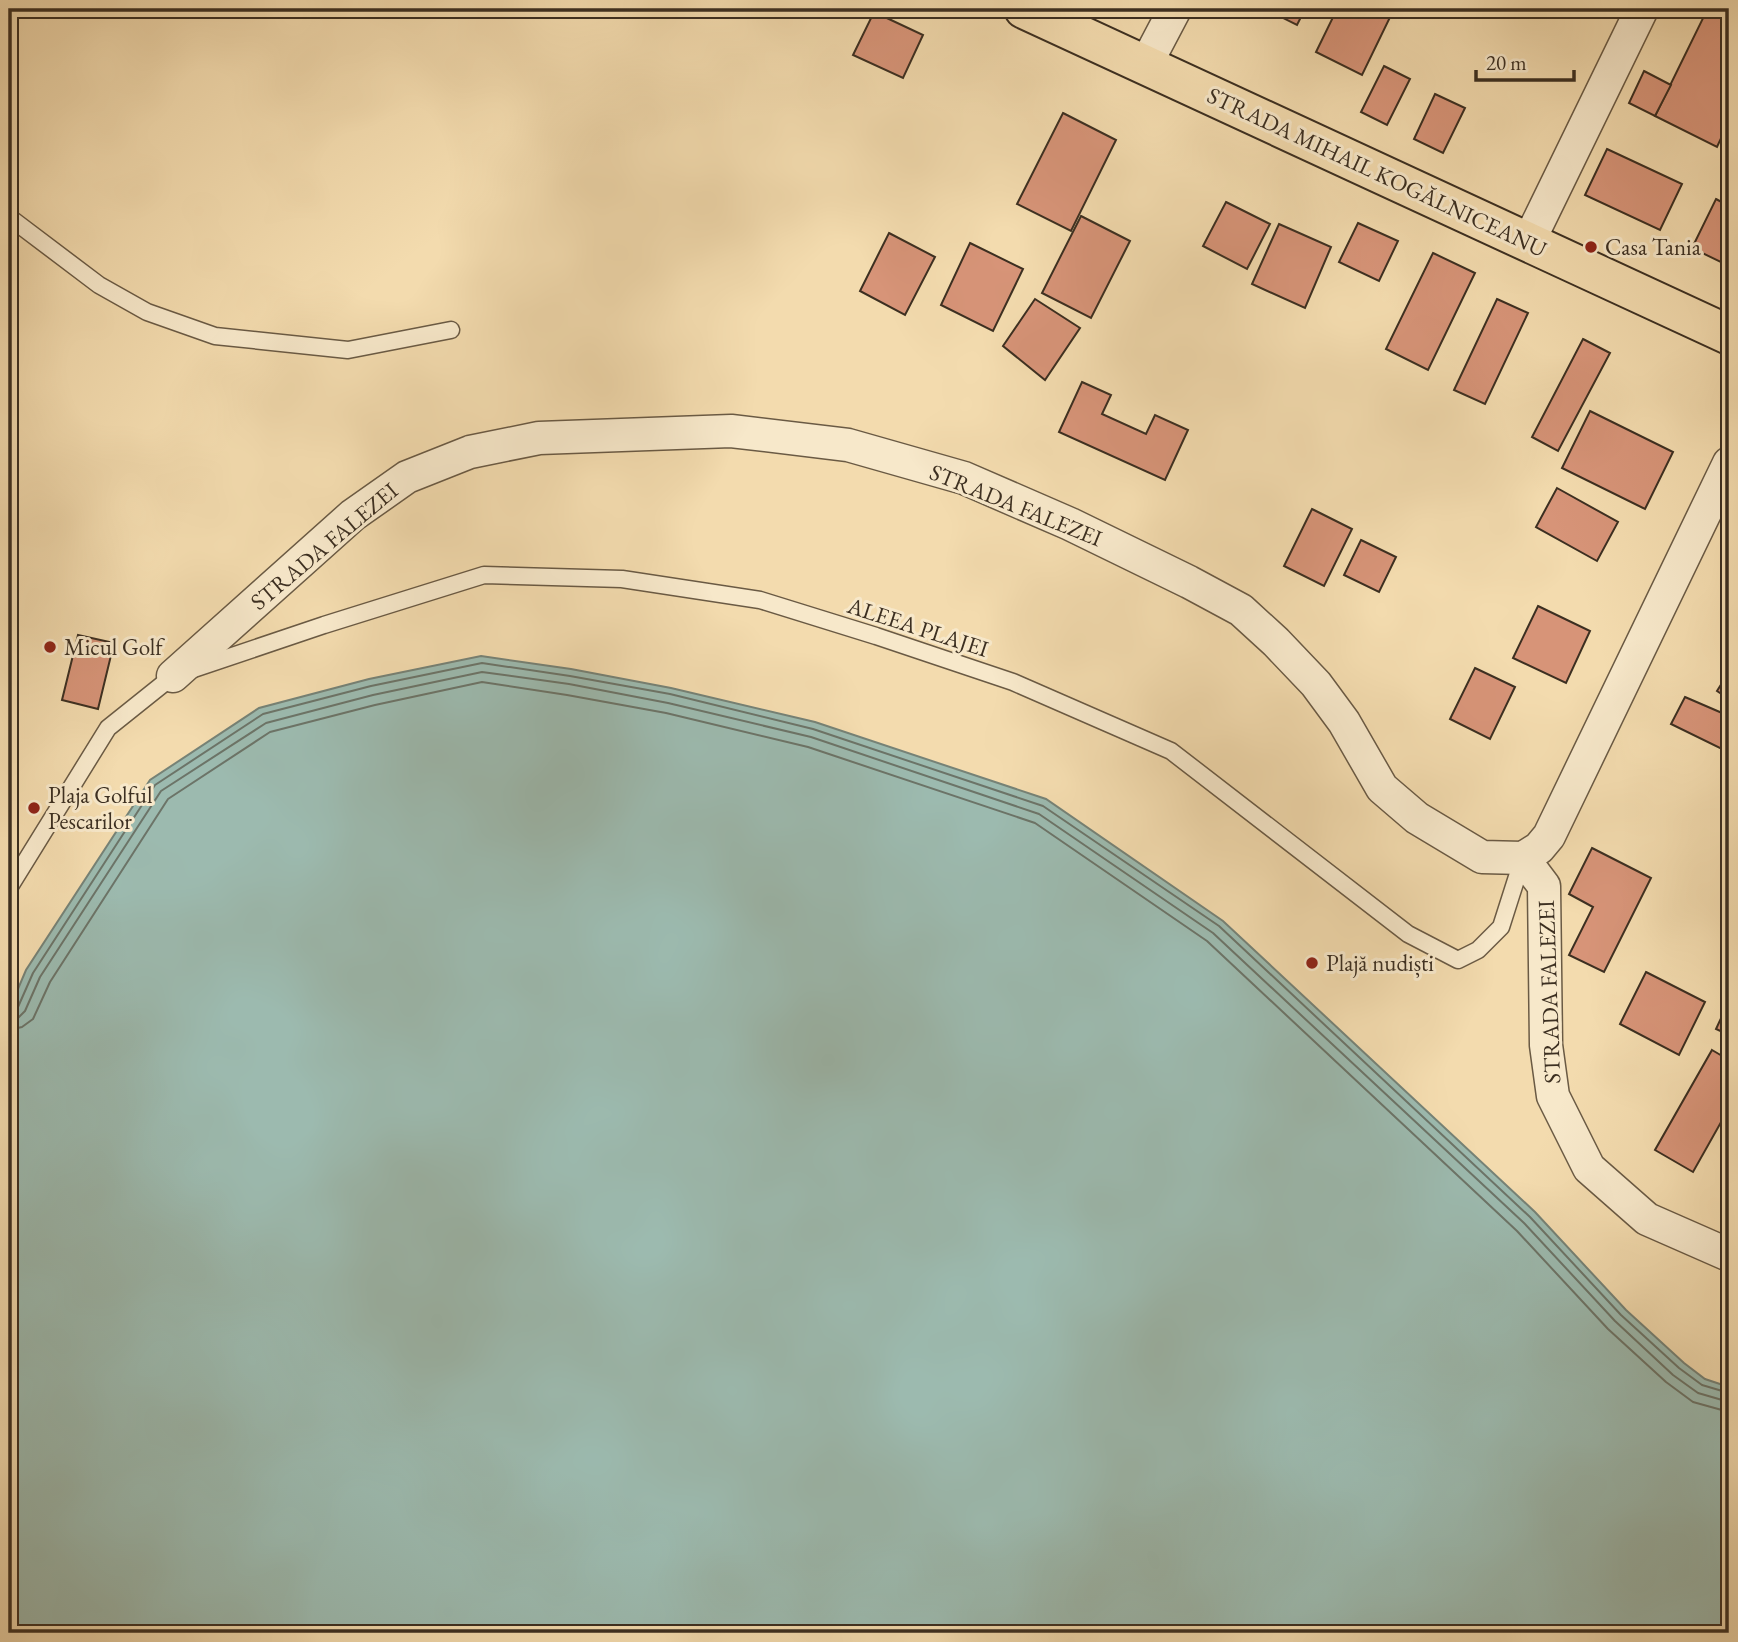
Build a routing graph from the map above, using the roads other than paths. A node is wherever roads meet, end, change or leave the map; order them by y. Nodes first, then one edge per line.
1 (1024, 9) edge
2 (1175, 9) edge
3 (1642, 9) edge
4 (1145, 66) junction
5 (9, 218) edge
6 (1529, 241) junction
7 (451, 330) dead end
8 (1729, 335) edge
9 (1729, 463) edge
10 (173, 676) junction
11 (1524, 858) junction
12 (9, 888) edge
13 (1729, 1255) edge

1 - 4 highway, STRADA MIHAIL KOGĂLNICEANU
2 - 4 street
3 - 6 street
4 - 6 highway, STRADA MIHAIL KOGĂLNICEANU
5 - 7 lane
6 - 8 highway, STRADA MIHAIL KOGĂLNICEANU
9 - 11 street
10 - 11 lane, ALEEA PLAJEI
10 - 11 street, STRADA FALEZEI
10 - 12 lane
11 - 13 street, STRADA FALEZEI

